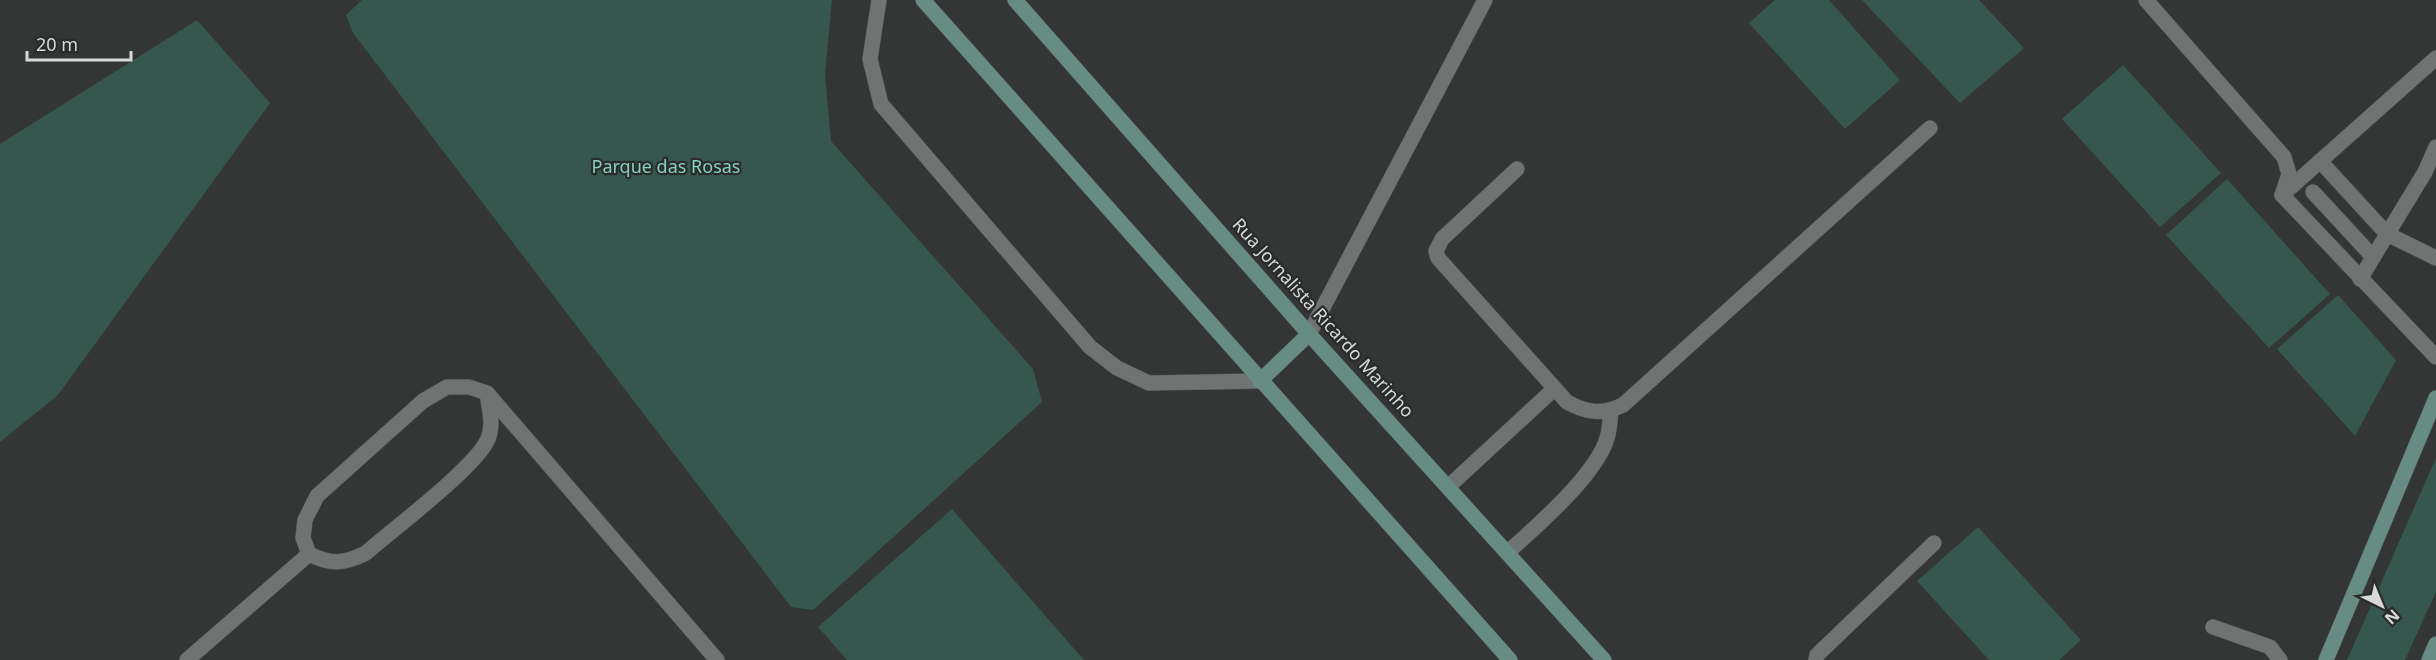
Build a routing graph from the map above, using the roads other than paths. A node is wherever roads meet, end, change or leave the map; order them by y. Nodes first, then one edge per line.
1 (879, 0) edge
2 (923, 0) edge
3 (1015, 0) edge
4 (1485, 0) edge
5 (2146, 0) edge
6 (2436, 58) edge
7 (1930, 128) dead end
8 (2436, 147) edge
9 (2320, 161) junction
10 (1517, 169) dead end
11 (2313, 192) dead end
12 (2282, 195) junction
13 (2387, 234) junction
14 (2373, 258) junction
15 (2436, 258) edge
16 (2360, 279) junction
17 (1309, 334) junction
18 (2436, 357) edge
19 (1260, 381) junction
20 (1554, 389) junction
21 (488, 393) junction
22 (2436, 398) edge
23 (1611, 410) junction
24 (1448, 487) junction
25 (1934, 543) dead end
26 (1508, 552) junction
27 (309, 554) junction
28 (2214, 627) dead end
29 (2436, 644) edge
30 (187, 660) edge
31 (717, 660) edge
32 (1510, 660) edge
33 (1604, 660) edge
34 (1816, 660) edge
35 (2280, 660) edge
36 (2326, 660) edge
37 (2429, 660) edge

1 - 19 street
2 - 19 street
3 - 17 street, Rua Jornalista Ricardo Marinho
4 - 17 street
5 - 12 street
6 - 9 street
7 - 23 street
8 - 13 street
9 - 12 street
9 - 13 street
10 - 20 street
11 - 14 street
12 - 16 street
13 - 14 street
13 - 15 street
14 - 16 street
16 - 18 street
17 - 19 street
17 - 24 street, Rua Jornalista Ricardo Marinho
19 - 32 street
20 - 23 street
20 - 24 street
21 - 27 street
21 - 27 street
21 - 31 street
22 - 36 street
23 - 26 street
24 - 26 street, Rua Jornalista Ricardo Marinho
25 - 34 street
26 - 33 street, Rua Jornalista Ricardo Marinho
27 - 30 street
28 - 35 street
29 - 37 street

